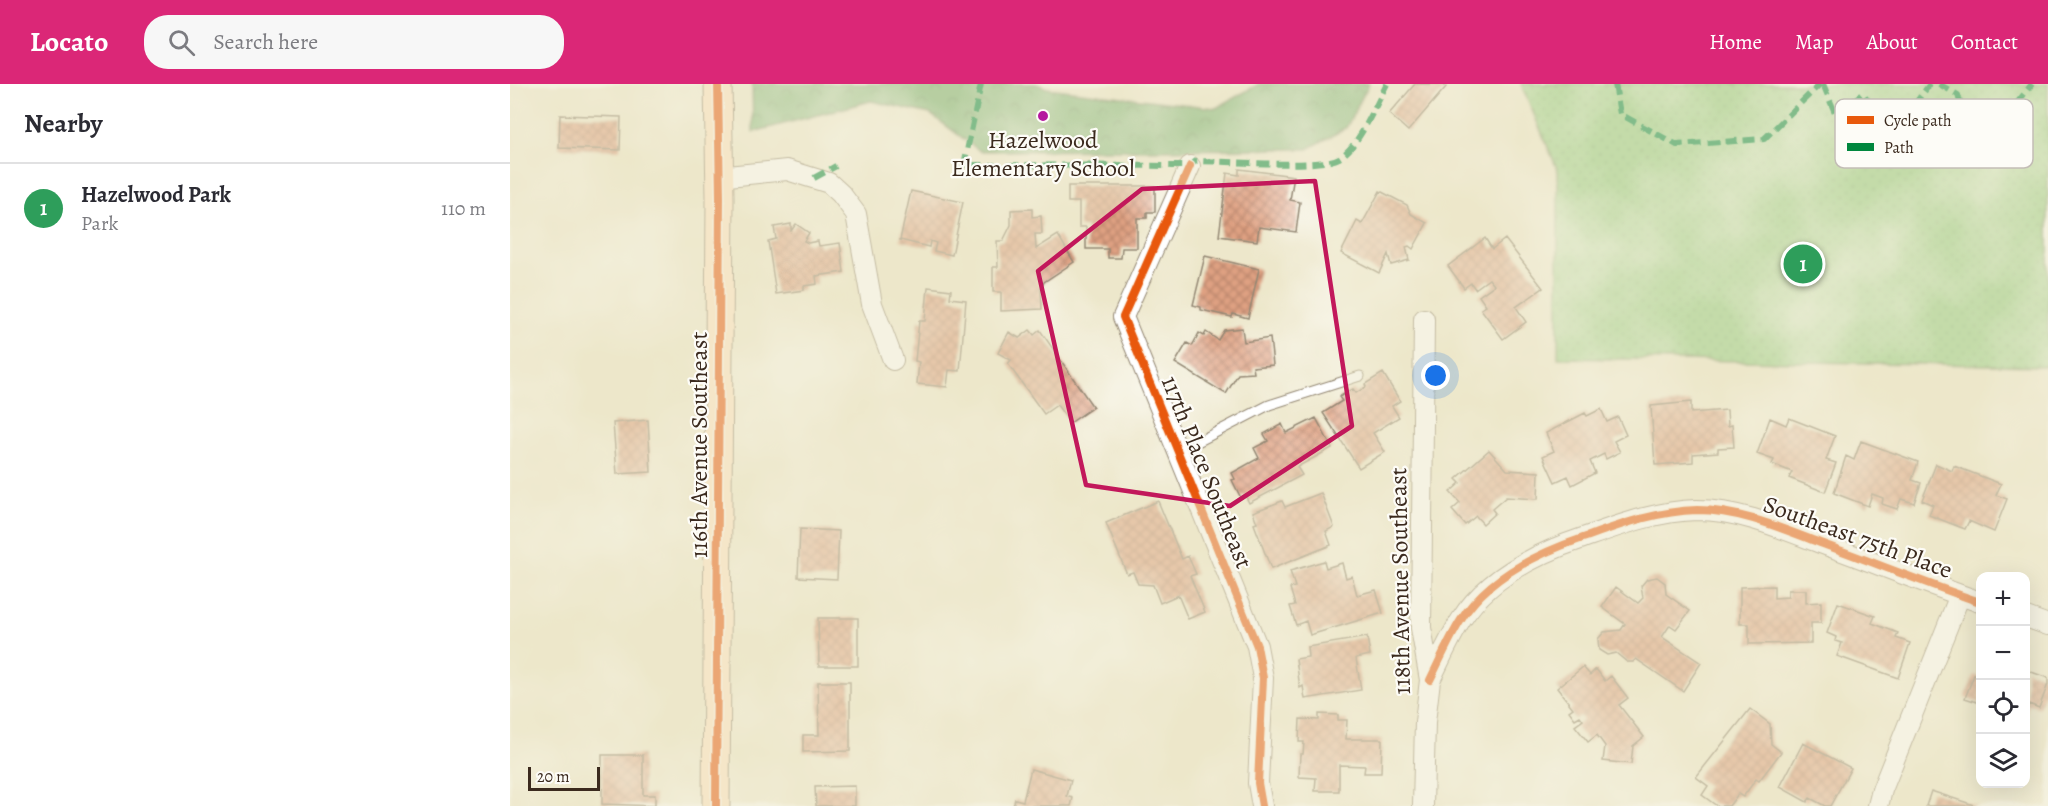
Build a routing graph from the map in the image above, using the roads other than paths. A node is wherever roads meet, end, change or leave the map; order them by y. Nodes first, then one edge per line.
1 (718, 84) edge
2 (1190, 166) dead end
3 (718, 177) junction
4 (1424, 319) dead end
5 (893, 360) dead end
6 (1360, 376) dead end
7 (1178, 452) junction
8 (1960, 595) junction
9 (1976, 601) edge
10 (2030, 619) edge
11 (2048, 625) edge
12 (1430, 680) junction
13 (716, 806) edge
14 (1262, 806) edge
15 (1423, 806) edge
16 (1878, 806) edge

1 - 3 street, 116th Avenue Southeast
2 - 7 street, 117th Place Southeast
3 - 5 street
3 - 13 street, 116th Avenue Southeast
4 - 12 street, 118th Avenue Southeast
6 - 7 lane
7 - 14 street, 117th Place Southeast
8 - 9 street, Southeast 75th Place
8 - 12 street, Southeast 75th Place
8 - 16 street
10 - 11 street
12 - 15 street, 118th Avenue Southeast

